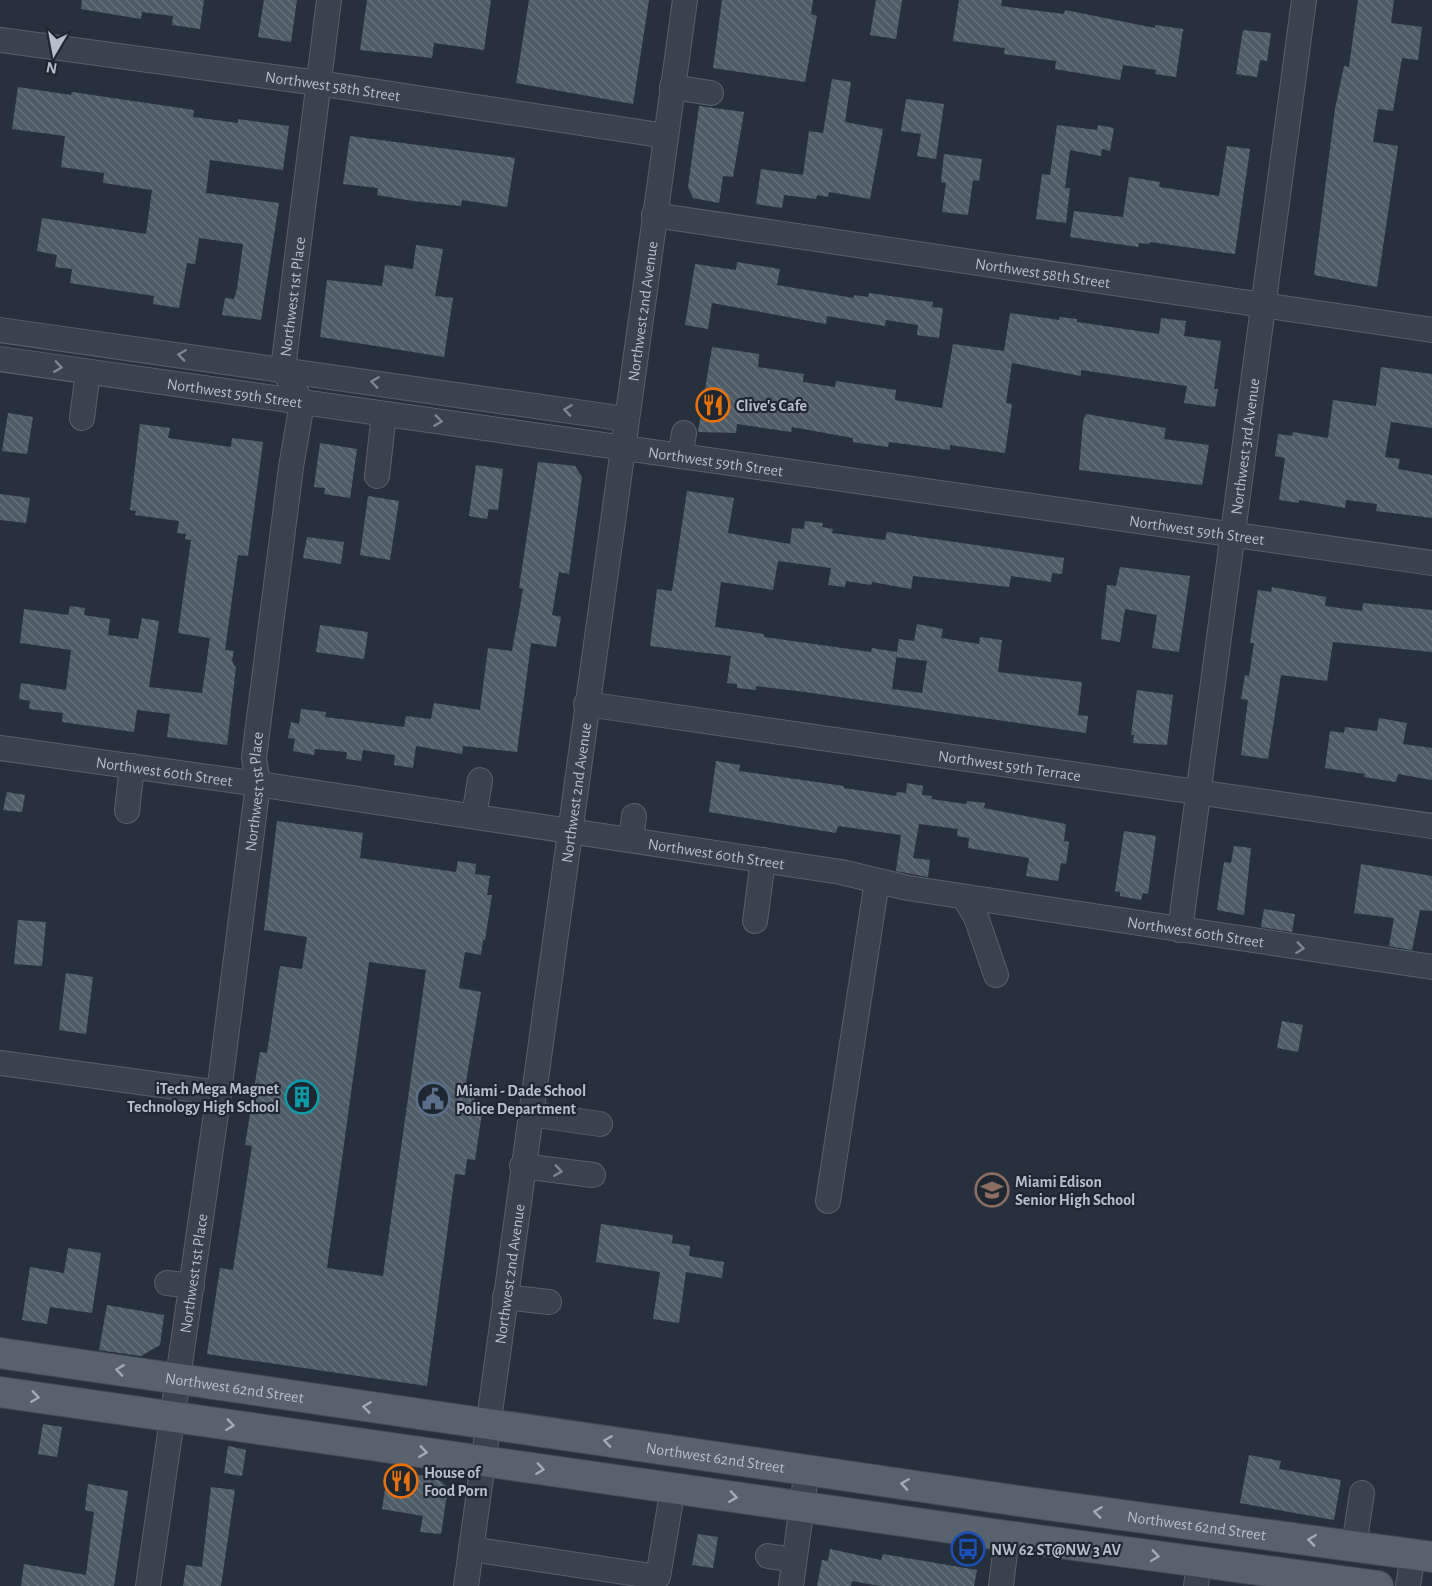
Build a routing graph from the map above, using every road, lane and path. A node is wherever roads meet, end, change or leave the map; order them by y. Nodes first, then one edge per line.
1 (329, 0) edge
2 (684, 0) edge
3 (1304, 0) edge
4 (0, 40) edge
5 (318, 82) junction
6 (672, 87) junction
7 (711, 93) dead end
8 (666, 136) junction
9 (654, 215) junction
10 (1262, 303) junction
11 (0, 330) edge
12 (1432, 330) edge
13 (0, 359) edge
14 (283, 369) junction
15 (88, 372) junction
16 (302, 403) junction
17 (384, 414) junction
18 (82, 418) dead end
19 (626, 418) junction
20 (621, 448) junction
21 (377, 476) dead end
22 (1232, 534) junction
23 (1432, 563) edge
24 (586, 704) junction
25 (0, 748) edge
26 (132, 766) junction
27 (480, 780) dead end
28 (258, 784) junction
29 (1198, 794) junction
30 (127, 811) dead end
31 (474, 816) junction
32 (634, 816) dead end
33 (1432, 826) edge
34 (568, 831) junction
35 (631, 840) junction
36 (763, 860) junction
37 (877, 881) junction
38 (964, 897) junction
39 (754, 921) dead end
40 (1180, 930) junction
41 (1432, 967) edge
42 (996, 975) dead end
43 (0, 1063) edge
44 (219, 1093) junction
45 (530, 1114) junction
46 (600, 1124) dead end
47 (522, 1166) junction
48 (593, 1175) dead end
49 (828, 1201) dead end
50 (167, 1282) dead end
51 (192, 1286) junction
52 (504, 1297) junction
53 (549, 1302) dead end
54 (0, 1353) edge
55 (178, 1378) junction
56 (0, 1392) edge
57 (172, 1417) junction
58 (487, 1424) junction
59 (482, 1461) junction
60 (807, 1469) junction
61 (673, 1488) junction
62 (1362, 1493) dead end
63 (802, 1507) junction
64 (1008, 1536) junction
65 (1354, 1546) junction
66 (471, 1549) junction
67 (1422, 1555) edge
68 (768, 1556) dead end
69 (794, 1560) junction
70 (1198, 1574) edge
71 (658, 1581) edge
72 (148, 1586) edge
73 (466, 1586) edge
74 (791, 1586) edge
75 (1001, 1586) edge
76 (1378, 1586) edge
77 (1408, 1586) edge

1 - 5 street, Northwest 1st Place
2 - 6 street, Northwest 2nd Avenue
3 - 10 street, Northwest 3rd Avenue
4 - 5 street, Northwest 58th Street
5 - 8 street, Northwest 58th Street
5 - 14 street, Northwest 1st Place
6 - 7 street
6 - 8 street, Northwest 2nd Avenue
8 - 9 street, Northwest 2nd Avenue
9 - 10 street, Northwest 58th Street
9 - 19 street, Northwest 2nd Avenue
10 - 12 street, Northwest 58th Street
10 - 22 street, Northwest 3rd Avenue
14 -> 11 street, Northwest 59th Street
13 -> 15 street, Northwest 59th Street
14 - 16 street, Northwest 1st Place
19 -> 14 street, Northwest 59th Street
15 - 16 street, Northwest 59th Street
15 - 18 street
16 - 17 street, Northwest 59th Street
16 - 28 street, Northwest 1st Place
17 -> 20 street, Northwest 59th Street
17 - 21 street
19 - 20 street, Northwest 2nd Avenue
20 - 22 street, Northwest 59th Street
20 - 24 street, Northwest 2nd Avenue
22 - 23 street, Northwest 59th Street
22 - 29 street, Northwest 3rd Avenue
24 - 29 street, Northwest 59th Terrace
24 - 34 street, Northwest 2nd Avenue
25 - 26 street, Northwest 60th Street
26 - 28 street, Northwest 60th Street
26 - 30 street
27 - 31 street
28 - 31 street, Northwest 60th Street
28 - 44 street, Northwest 1st Place
29 - 33 street, Northwest 59th Terrace
29 - 40 street, Northwest 3rd Avenue
31 - 34 street, Northwest 60th Street
32 - 35 street
34 - 35 street, Northwest 60th Street
34 - 45 street, Northwest 2nd Avenue
35 - 36 street, Northwest 60th Street
36 - 37 street, Northwest 60th Street
36 - 39 street
37 - 38 street, Northwest 60th Street
37 - 49 street
38 - 40 street, Northwest 60th Street
38 - 42 street
40 -> 41 street, Northwest 60th Street
43 - 44 street
44 - 51 street, Northwest 1st Place
45 - 46 street
45 - 47 street, Northwest 2nd Avenue
47 -> 48 street
47 - 52 street, Northwest 2nd Avenue
50 - 51 street
51 - 55 street, Northwest 1st Place
52 - 53 street
52 - 58 street, Northwest 2nd Avenue
55 -> 54 main road, Northwest 62nd Street
55 - 57 street, Northwest 1st Place
58 -> 55 main road, Northwest 62nd Street
56 -> 57 main road
57 -> 59 main road
57 - 72 street, Northwest 1st Place
58 - 59 street, Northwest 2nd Avenue
60 -> 58 main road, Northwest 62nd Street
59 -> 61 main road
59 - 66 street, Northwest 2nd Avenue
60 - 63 street
65 -> 60 main road, Northwest 62nd Street
61 -> 63 main road
61 - 71 street
62 - 65 street
63 - 64 main road
63 - 69 street
64 -> 70 main road
64 - 75 street
65 - 67 main road, Northwest 62nd Street
66 - 71 street
66 - 73 street, Northwest 2nd Avenue
67 - 77 street
68 - 69 street
69 - 74 street
70 - 76 main road

